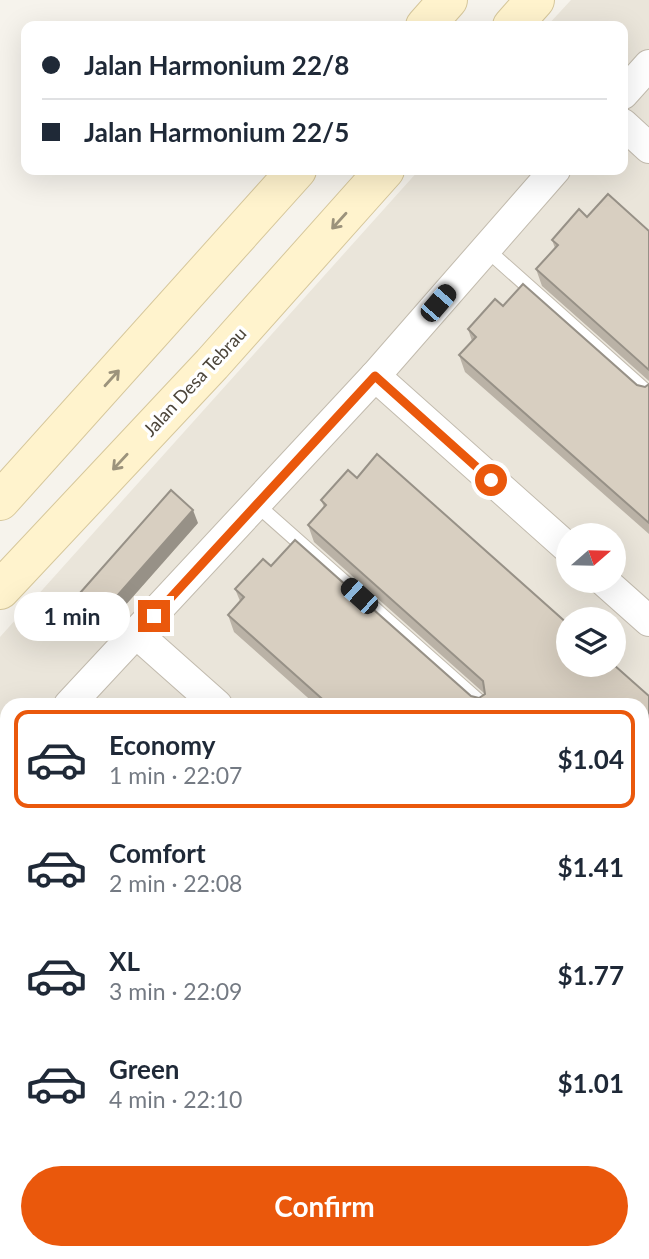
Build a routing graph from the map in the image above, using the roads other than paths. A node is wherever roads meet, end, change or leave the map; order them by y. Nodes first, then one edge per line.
1 (448, 0) edge
2 (536, 0) edge
3 (429, 21) edge
4 (517, 21) edge
5 (649, 65) edge
6 (628, 88) edge
7 (628, 129) edge
8 (649, 148) edge
9 (293, 175) edge
10 (381, 175) edge
11 (551, 175) edge
12 (485, 248) junction
13 (375, 376) junction
14 (649, 394) edge
15 (0, 501) edge
16 (256, 504) junction
17 (556, 538) edge
18 (0, 590) edge
19 (618, 593) edge
20 (649, 621) edge
21 (136, 634) junction
22 (76, 698) edge
23 (209, 698) edge
24 (475, 698) edge

1 - 3 main road
2 - 4 main road
5 - 6 street
7 - 8 street
15 -> 9 main road
10 -> 18 main road, Jalan Desa Tebrau
11 - 12 street
12 - 13 street
12 - 14 lane
13 - 16 street
13 - 17 street
16 - 21 street
16 - 24 lane
19 - 20 street
21 - 22 street
21 - 23 street

